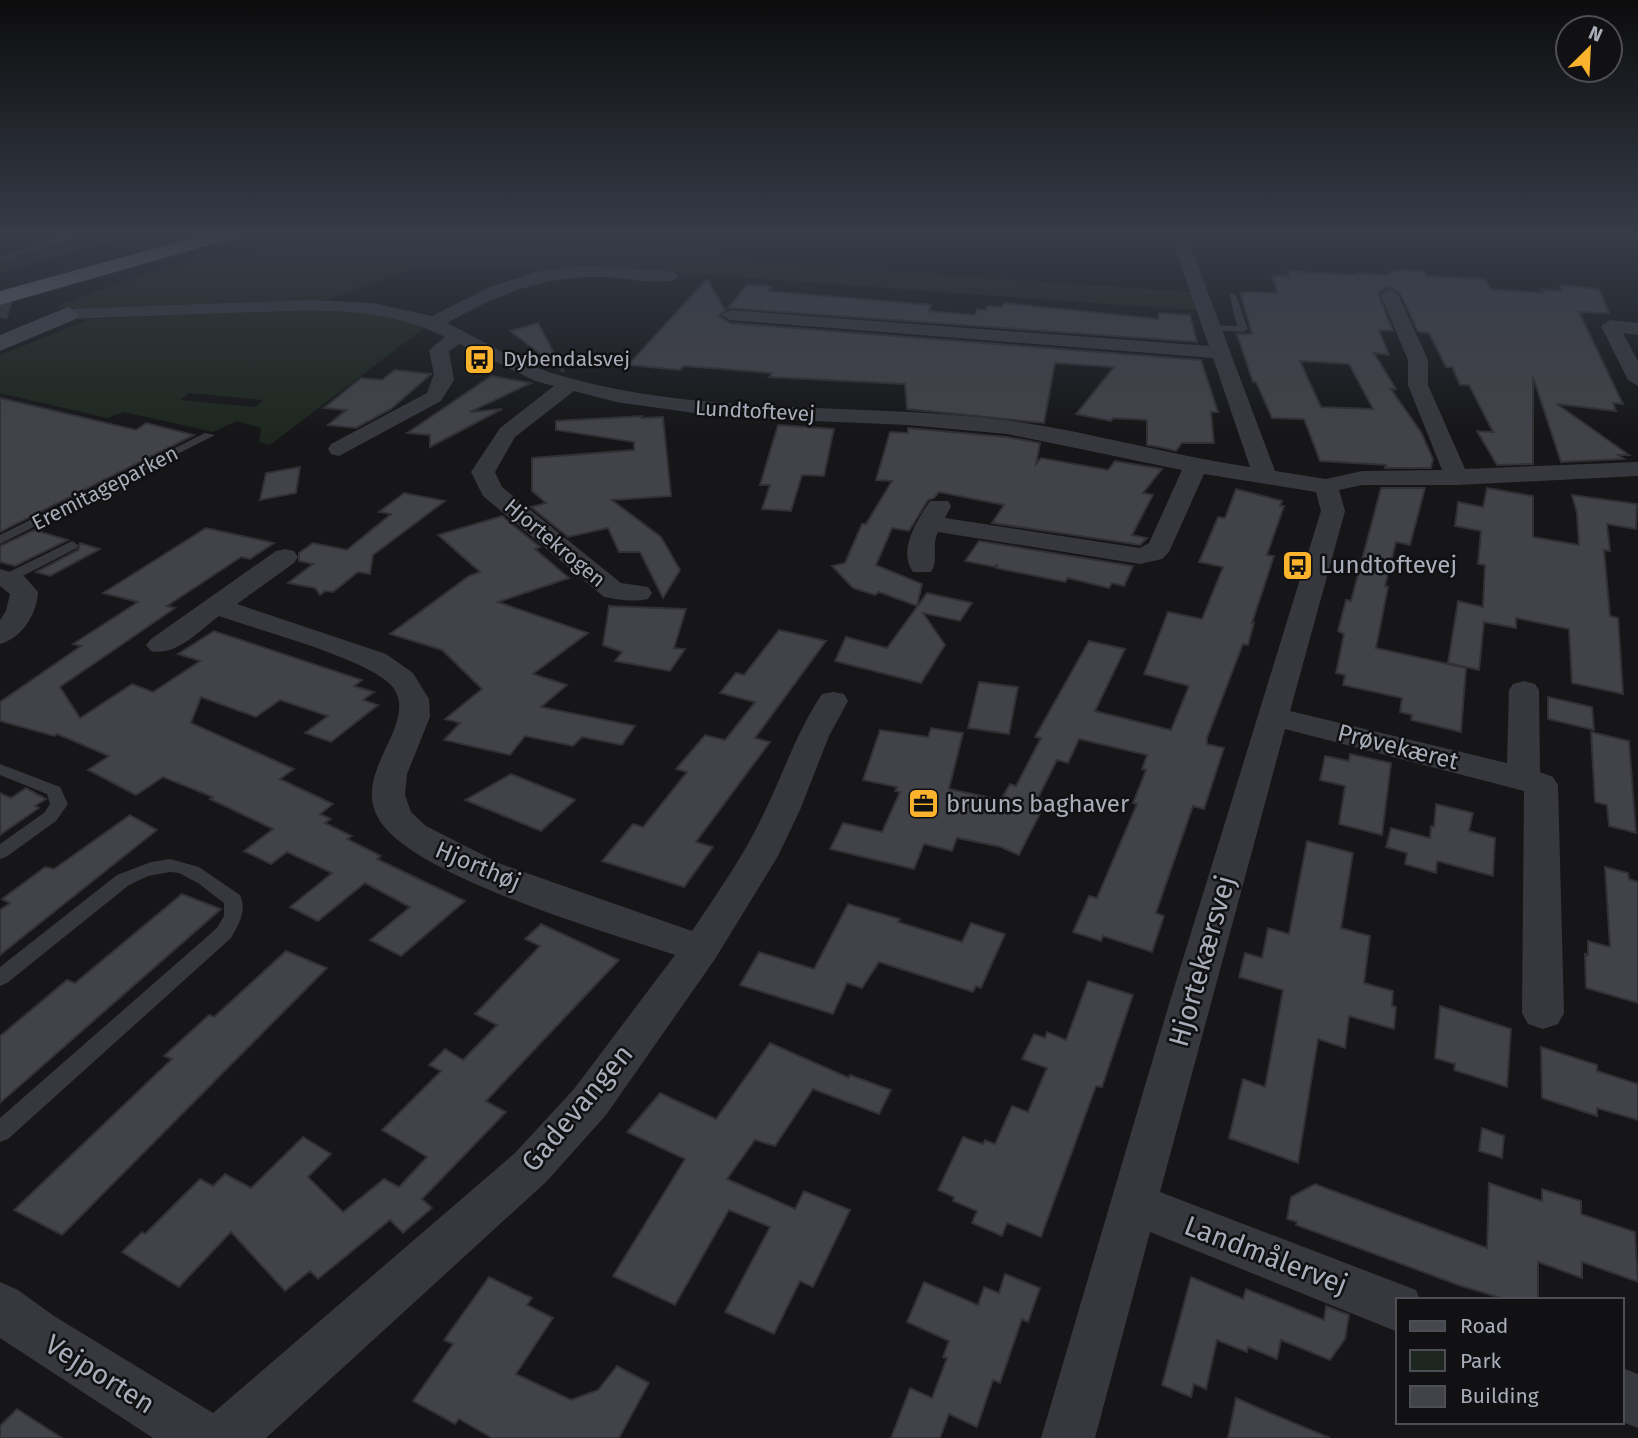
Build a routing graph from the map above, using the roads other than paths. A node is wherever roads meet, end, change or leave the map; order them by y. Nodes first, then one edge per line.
1 (478, 299) edge
2 (1202, 299) edge
3 (1233, 299) edge
4 (1385, 299) edge
5 (5, 303) tunnel mouth
6 (68, 314) junction
7 (730, 315) dead end
8 (433, 323) junction
9 (1213, 328) junction
10 (1638, 329) edge
11 (460, 337) junction
12 (0, 344) tunnel mouth
13 (1221, 353) junction
14 (1638, 380) edge
15 (570, 386) junction
16 (209, 435) dead end
17 (339, 449) dead end
18 (1196, 466) junction
19 (1638, 469) edge
20 (1265, 476) junction
21 (1458, 478) junction
22 (1326, 486) junction
23 (0, 540) edge
24 (72, 545) dead end
25 (285, 557) dead end
26 (922, 566) dead end
27 (3, 578) edge
28 (638, 593) dead end
29 (216, 606) junction
30 (0, 635) edge
31 (161, 645) dead end
32 (1524, 690) dead end
33 (833, 701) dead end
34 (1273, 716) junction
35 (0, 769) edge
36 (1523, 778) junction
37 (0, 853) edge
38 (701, 949) junction
39 (0, 978) edge
40 (1543, 1013) dead end
41 (0, 1132) edge
42 (1135, 1203) junction
43 (1396, 1306) edge
44 (0, 1307) edge
45 (203, 1438) edge
46 (225, 1438) edge
47 (1068, 1438) edge

1 - 8 street
2 - 9 street
3 - 9 lane
4 - 21 street
5 - 6 street, Lundtoftevej
6 - 8 street, Lundtoftevej
6 - 12 street
7 - 13 street
8 - 11 street, Lundtoftevej
9 - 13 street
10 - 14 street
11 - 15 street, Lundtoftevej
11 - 17 street
13 - 20 street
15 - 18 street, Lundtoftevej
15 - 28 street, Hjortekrogen
16 - 23 lane, Eremitageparken
18 - 20 street, Lundtoftevej
18 - 26 street
19 - 21 street, Lundtoftevej
20 - 22 street, Lundtoftevej
21 - 22 street, Lundtoftevej
22 - 34 street, Hjortekærsvej
24 - 27 lane
25 - 29 street
27 - 30 street
29 - 31 street
29 - 38 street, Hjorthøj
32 - 36 street
33 - 38 street, Gadevangen
34 - 36 street, Prøvekæret
34 - 42 street, Hjortekærsvej
35 - 37 lane
36 - 40 street
38 - 46 street, Gadevangen
39 - 41 lane
42 - 43 street, Landmålervej
42 - 47 street, Hjortekærsvej
44 - 45 street, Vejporten

